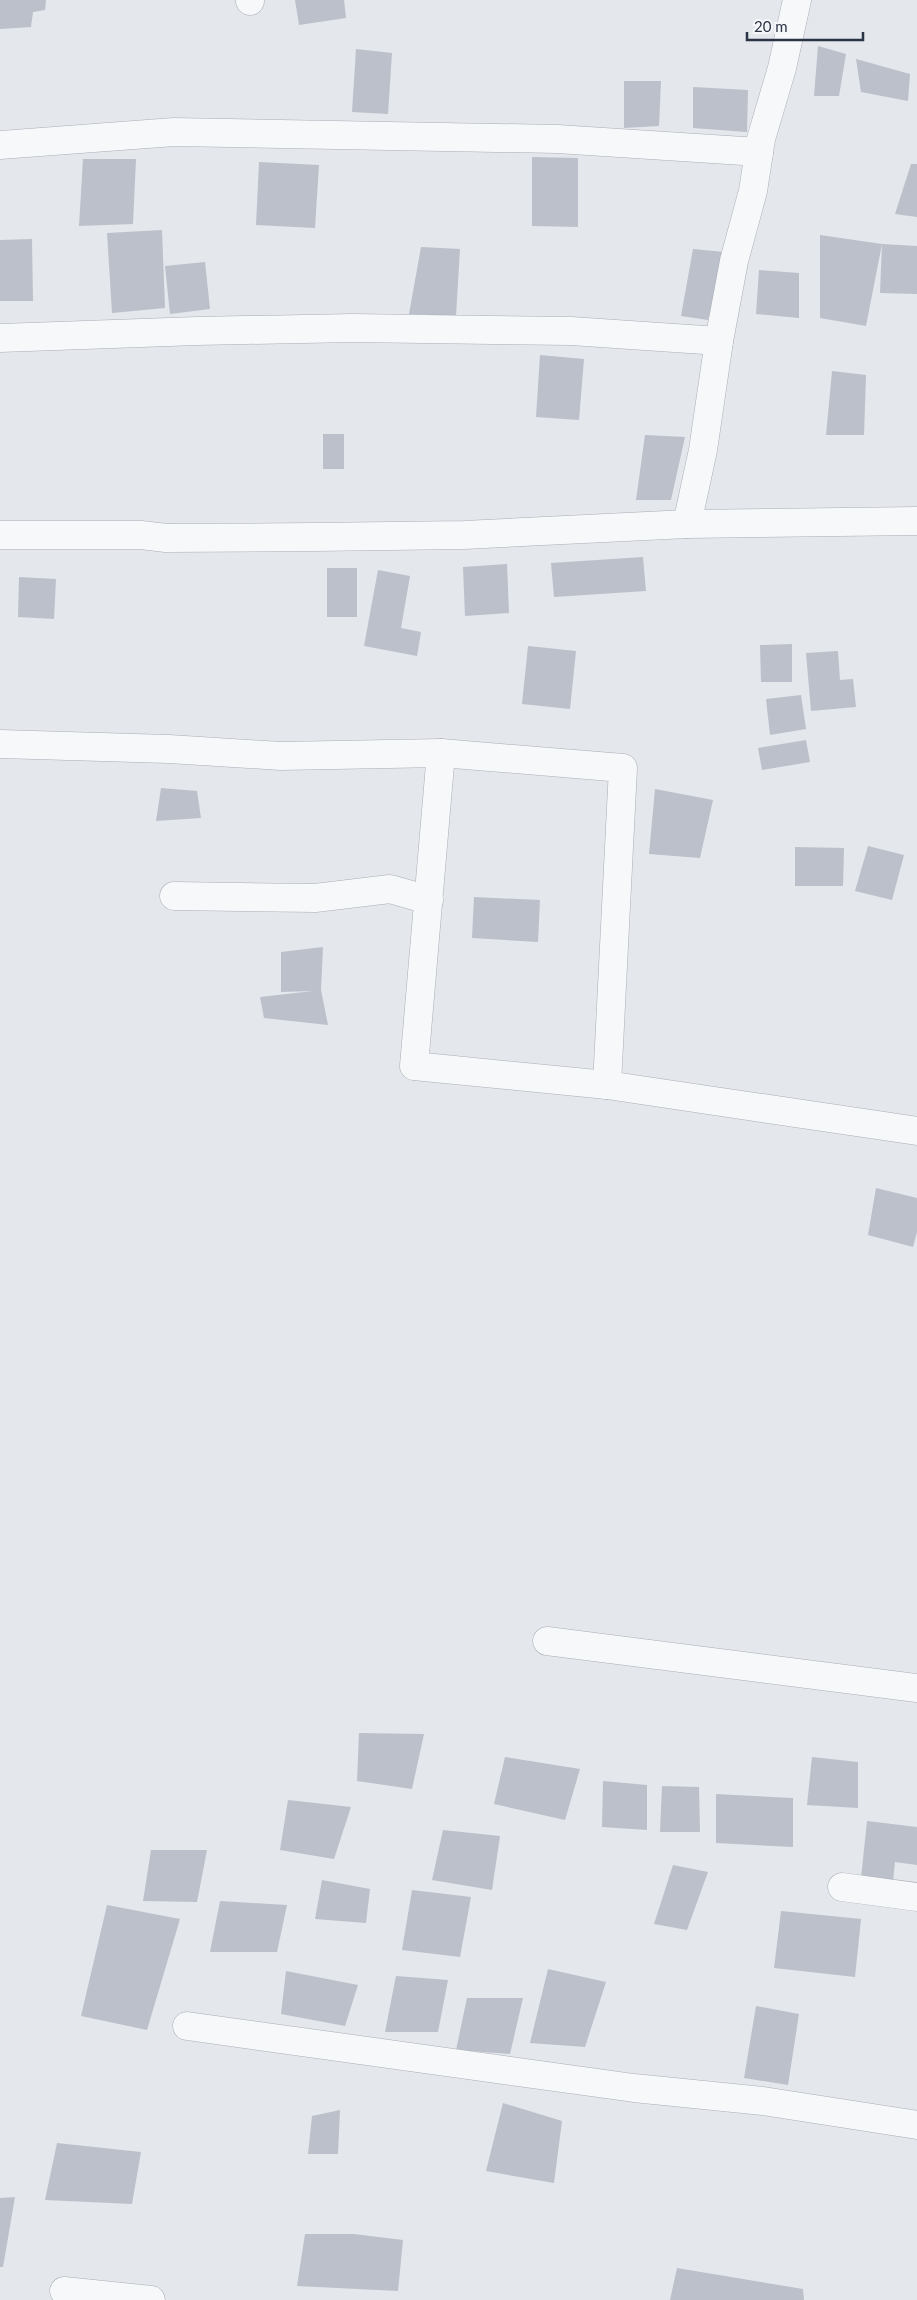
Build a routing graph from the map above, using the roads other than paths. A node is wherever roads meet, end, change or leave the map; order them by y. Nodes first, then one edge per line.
1 (797, 0) edge
2 (0, 146) edge
3 (759, 152) junction
4 (0, 338) edge
5 (719, 340) junction
6 (917, 521) edge
7 (687, 524) junction
8 (0, 535) edge
9 (0, 744) edge
10 (441, 753) junction
11 (174, 896) dead end
12 (429, 900) junction
13 (607, 1085) junction
14 (917, 1131) edge
15 (547, 1642) dead end
16 (917, 1688) edge
17 (842, 1887) dead end
18 (917, 1897) edge
19 (187, 2026) dead end
20 (917, 2125) edge
21 (64, 2291) dead end
22 (151, 2300) edge

1 - 3 street
2 - 3 street
3 - 5 street
4 - 5 street
5 - 7 street
6 - 7 street
7 - 8 street
9 - 10 street
10 - 12 street
10 - 13 street
11 - 12 street
12 - 13 street
13 - 14 street
15 - 16 street
17 - 18 street
19 - 20 street
21 - 22 street

